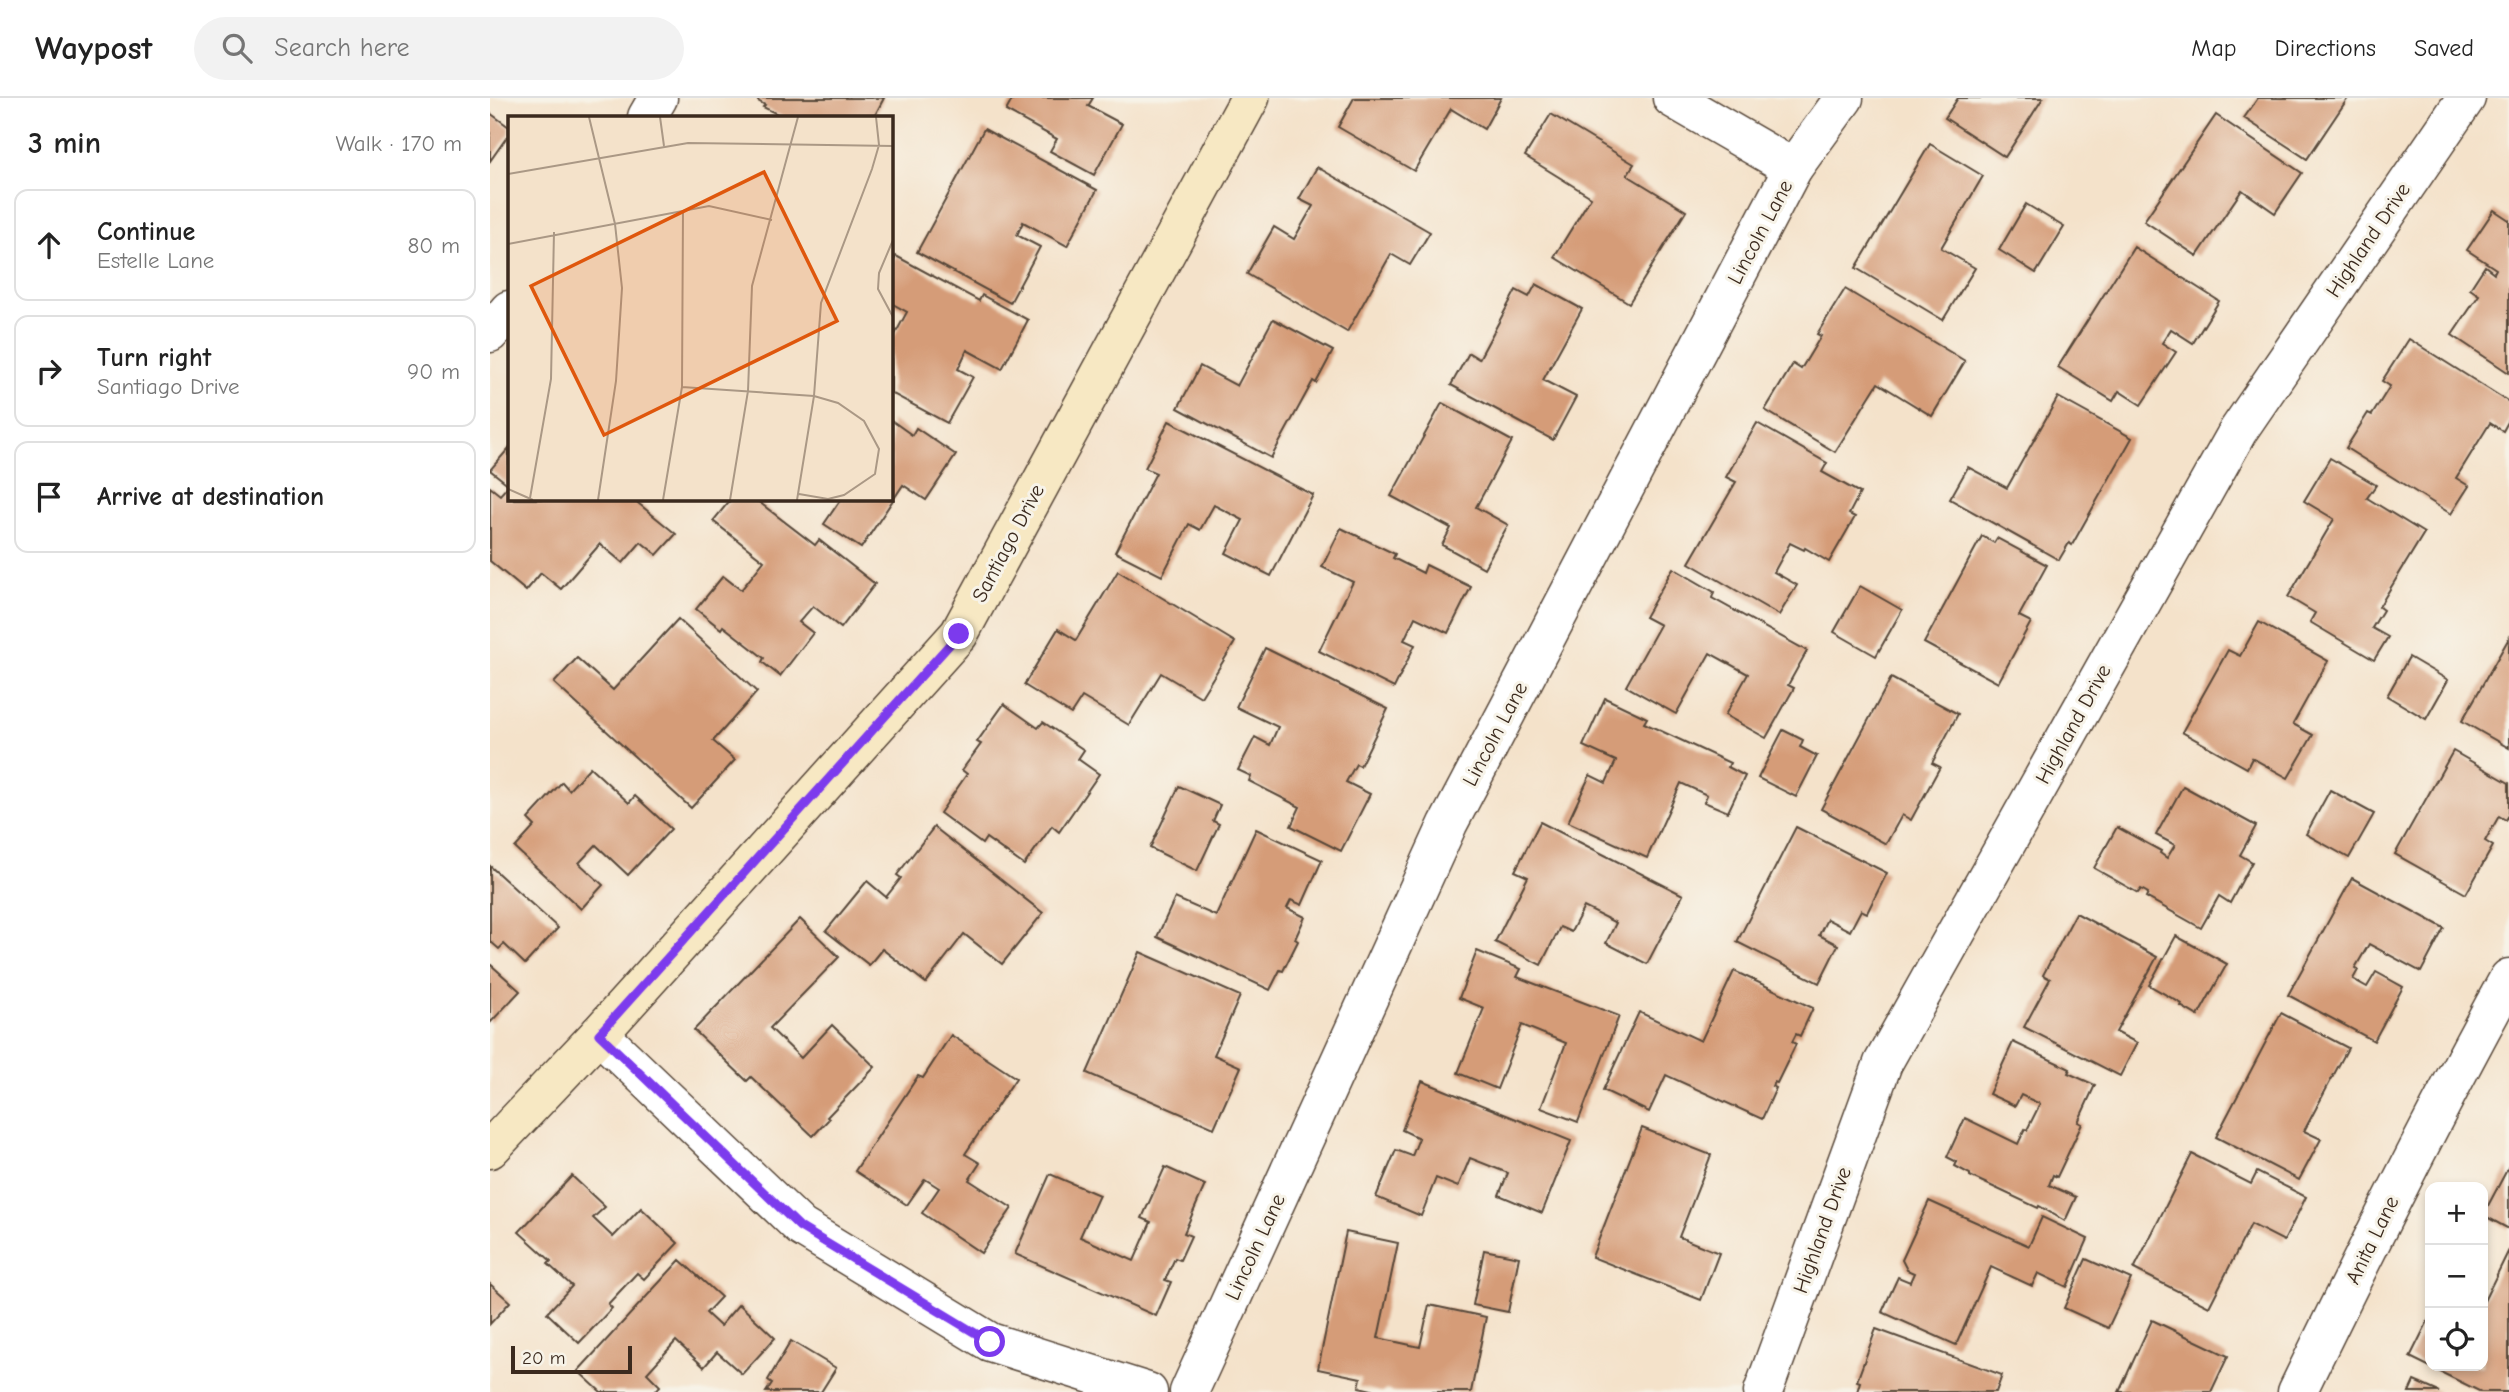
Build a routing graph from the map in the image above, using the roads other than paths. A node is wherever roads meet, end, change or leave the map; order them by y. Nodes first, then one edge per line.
1 (658, 98) edge
2 (1250, 98) edge
3 (1672, 98) edge
4 (1844, 98) edge
5 (2466, 98) edge
6 (648, 116) edge
7 (1793, 168) junction
8 (508, 311) edge
9 (490, 333) edge
10 (2509, 978) edge
11 (599, 1034) junction
12 (490, 1149) edge
13 (1148, 1392) edge
14 (1189, 1392) edge
15 (1763, 1392) edge
16 (2297, 1392) edge

1 - 6 street
2 - 11 street, Santiago Drive
3 - 7 street
4 - 7 street, Lincoln Lane
5 - 15 street, Highland Drive
7 - 14 street, Lincoln Lane
8 - 9 street
10 - 16 street, Anita Lane
11 - 12 street, Santiago Drive
11 - 13 street

